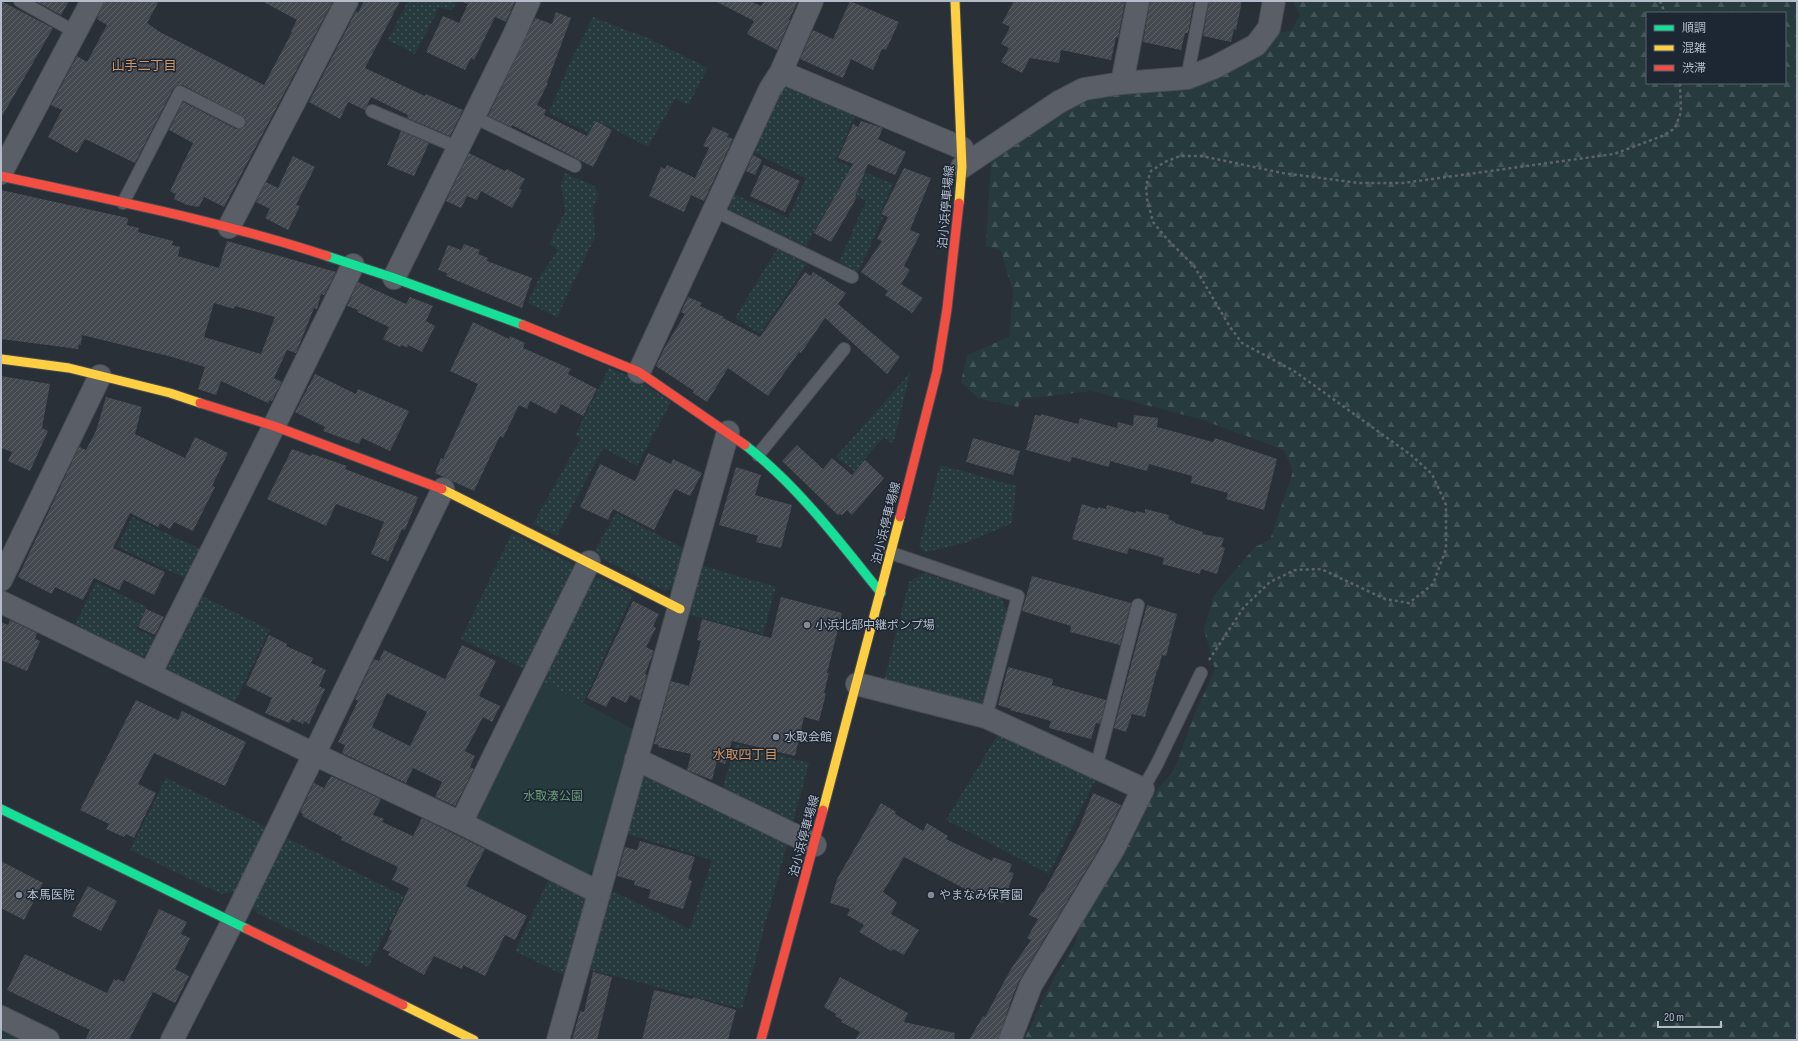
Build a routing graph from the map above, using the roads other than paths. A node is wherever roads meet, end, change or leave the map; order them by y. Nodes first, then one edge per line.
1 (20, 1) edge
2 (92, 1) edge
3 (347, 1) edge
4 (529, 1) edge
5 (812, 1) edge
6 (955, 1) edge
7 (1138, 1) edge
8 (1202, 1) edge
9 (1274, 1) edge
10 (75, 32) junction
11 (781, 72) junction
12 (1187, 78) junction
13 (1122, 83) junction
14 (372, 111) dead end
15 (474, 117) junction
16 (239, 122) dead end
17 (459, 148) junction
18 (962, 158) junction
19 (575, 166) dead end
20 (1, 174) edge
21 (123, 203) junction
22 (714, 210) junction
23 (229, 227) junction
24 (353, 265) junction
25 (852, 277) dead end
26 (394, 278) junction
27 (844, 350) dead end
28 (1, 359) edge
29 (639, 372) junction
30 (100, 376) junction
31 (274, 426) junction
32 (728, 432) junction
33 (758, 455) junction
34 (442, 489) junction
35 (891, 553) junction
36 (588, 562) junction
37 (1, 580) edge
38 (880, 593) junction
39 (1, 602) edge
40 (1138, 605) dead end
41 (680, 609) junction
42 (1201, 673) road end
43 (150, 674) junction
44 (858, 684) junction
45 (986, 718) junction
46 (314, 754) junction
47 (636, 759) junction
48 (1096, 768) junction
49 (1143, 789) junction
50 (1, 808) edge
51 (461, 823) junction
52 (815, 845) junction
53 (598, 892) junction
54 (233, 921) junction
55 (1, 1017) edge
56 (48, 1040) edge
57 (172, 1040) edge
58 (474, 1040) edge
59 (558, 1040) edge
60 (761, 1040) edge
61 (1010, 1040) edge

1 - 10 lane
2 - 10 street
3 - 23 street
4 - 15 street
5 - 11 street
6 - 18 street, 泊小浜停車場線
7 - 13 street
8 - 12 lane
9 - 12 street
10 - 20 street
11 - 18 street
11 - 22 street
12 - 13 street
13 - 18 street
14 - 17 lane
15 - 17 street
15 - 19 lane
16 - 21 lane
17 - 26 street
18 - 35 street, 泊小浜停車場線
20 - 21 street
21 - 23 street
22 - 25 lane
22 - 29 street
23 - 24 street
24 - 26 street
24 - 31 street
26 - 29 street
27 - 33 lane
28 - 30 street
29 - 32 street
30 - 31 street
30 - 37 street
31 - 34 street
31 - 43 street
32 - 33 street
32 - 41 street
33 - 38 street
34 - 36 street
34 - 46 street
35 - 38 street, 泊小浜停車場線
35 - 45 lane
36 - 41 street
36 - 51 street
38 - 44 street, 泊小浜停車場線
39 - 43 street
40 - 48 lane
41 - 47 street
42 - 49 lane
43 - 46 street
44 - 45 street
44 - 52 street, 泊小浜停車場線
45 - 48 street
46 - 51 street
46 - 54 street
47 - 52 street
47 - 53 street
48 - 49 street
49 - 61 street
50 - 54 street
51 - 53 street
52 - 60 street, 泊小浜停車場線
53 - 59 street
54 - 57 street
54 - 58 street
55 - 56 street

